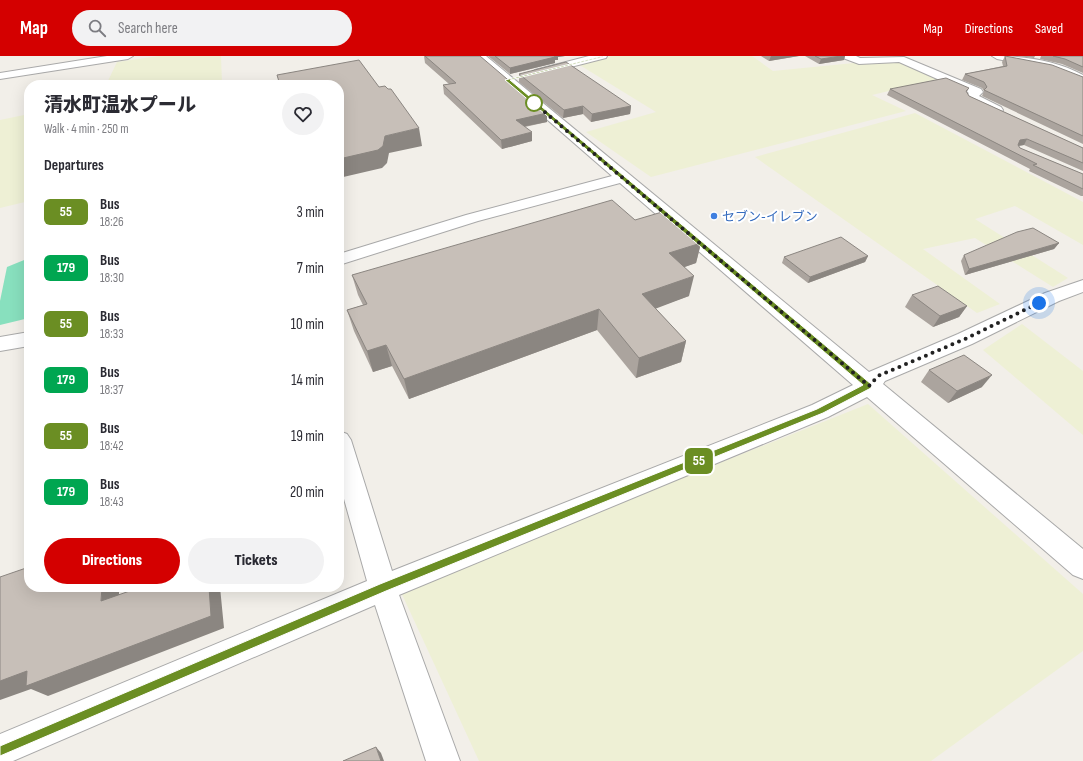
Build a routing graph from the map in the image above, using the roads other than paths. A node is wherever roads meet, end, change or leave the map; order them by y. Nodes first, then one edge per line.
1 (128, 56) edge
2 (479, 56) edge
3 (602, 56) edge
4 (847, 56) edge
5 (997, 56) edge
6 (0, 76) edge
7 (519, 77) junction
8 (1083, 80) edge
9 (1006, 114) edge
10 (623, 178) junction
11 (344, 258) edge
12 (1083, 286) edge
13 (24, 340) edge
14 (0, 344) edge
15 (869, 386) junction
16 (344, 457) edge
17 (1083, 566) edge
18 (383, 588) junction
19 (0, 750) edge
20 (443, 761) edge

1 - 6 street
2 - 7 street
3 - 7 street
4 - 9 street
5 - 8 street
7 - 10 street
10 - 11 street
10 - 15 street
12 - 15 street
13 - 14 street
15 - 17 street
15 - 18 street
16 - 18 street
18 - 19 street
18 - 20 street

